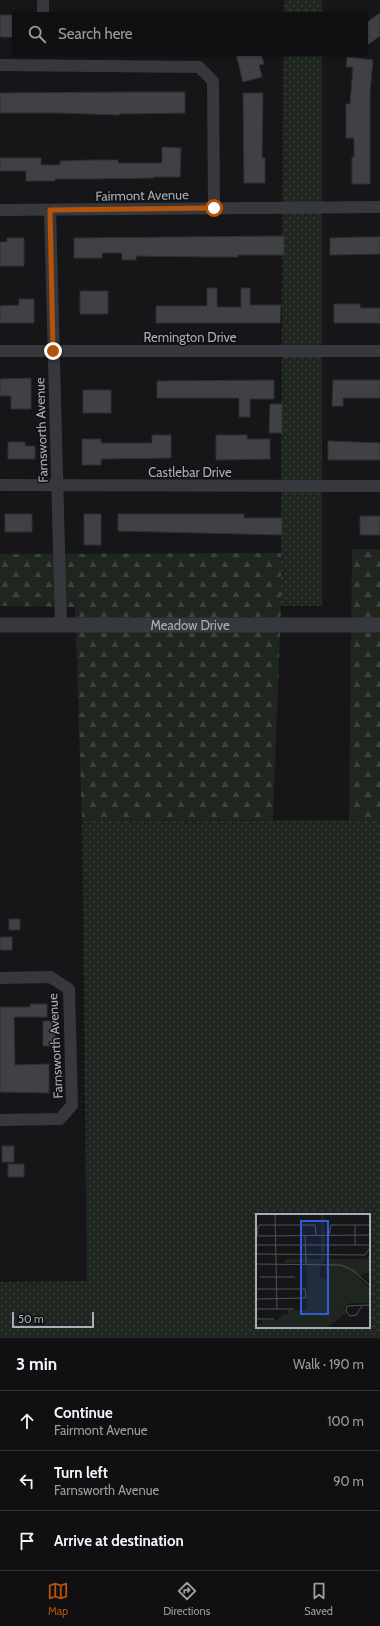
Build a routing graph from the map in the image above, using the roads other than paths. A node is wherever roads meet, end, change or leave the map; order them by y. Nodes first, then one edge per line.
1 (42, 0) edge
2 (43, 12) edge
3 (45, 60) edge
4 (0, 65) edge
5 (380, 207) edge
6 (214, 208) junction
7 (0, 210) edge
8 (50, 210) junction
9 (0, 351) edge
10 (53, 351) junction
11 (380, 351) edge
12 (0, 485) edge
13 (57, 485) junction
14 (380, 486) edge
15 (0, 625) edge
16 (61, 625) junction
17 (380, 625) edge
18 (0, 978) edge
19 (0, 1120) edge

1 - 2 street
3 - 4 street
3 - 6 street
5 - 6 street, Fairmont Avenue
6 - 8 street, Fairmont Avenue
7 - 8 street, Fairmont Avenue
8 - 10 street, Farnsworth Avenue
9 - 10 street, Remington Drive
10 - 11 street, Remington Drive
10 - 13 street, Farnsworth Avenue
12 - 13 street, Castlebar Drive
13 - 14 street, Castlebar Drive
13 - 16 street, Farnsworth Avenue
15 - 16 street, Meadow Drive
16 - 17 street, Meadow Drive
18 - 19 street, Farnsworth Avenue

